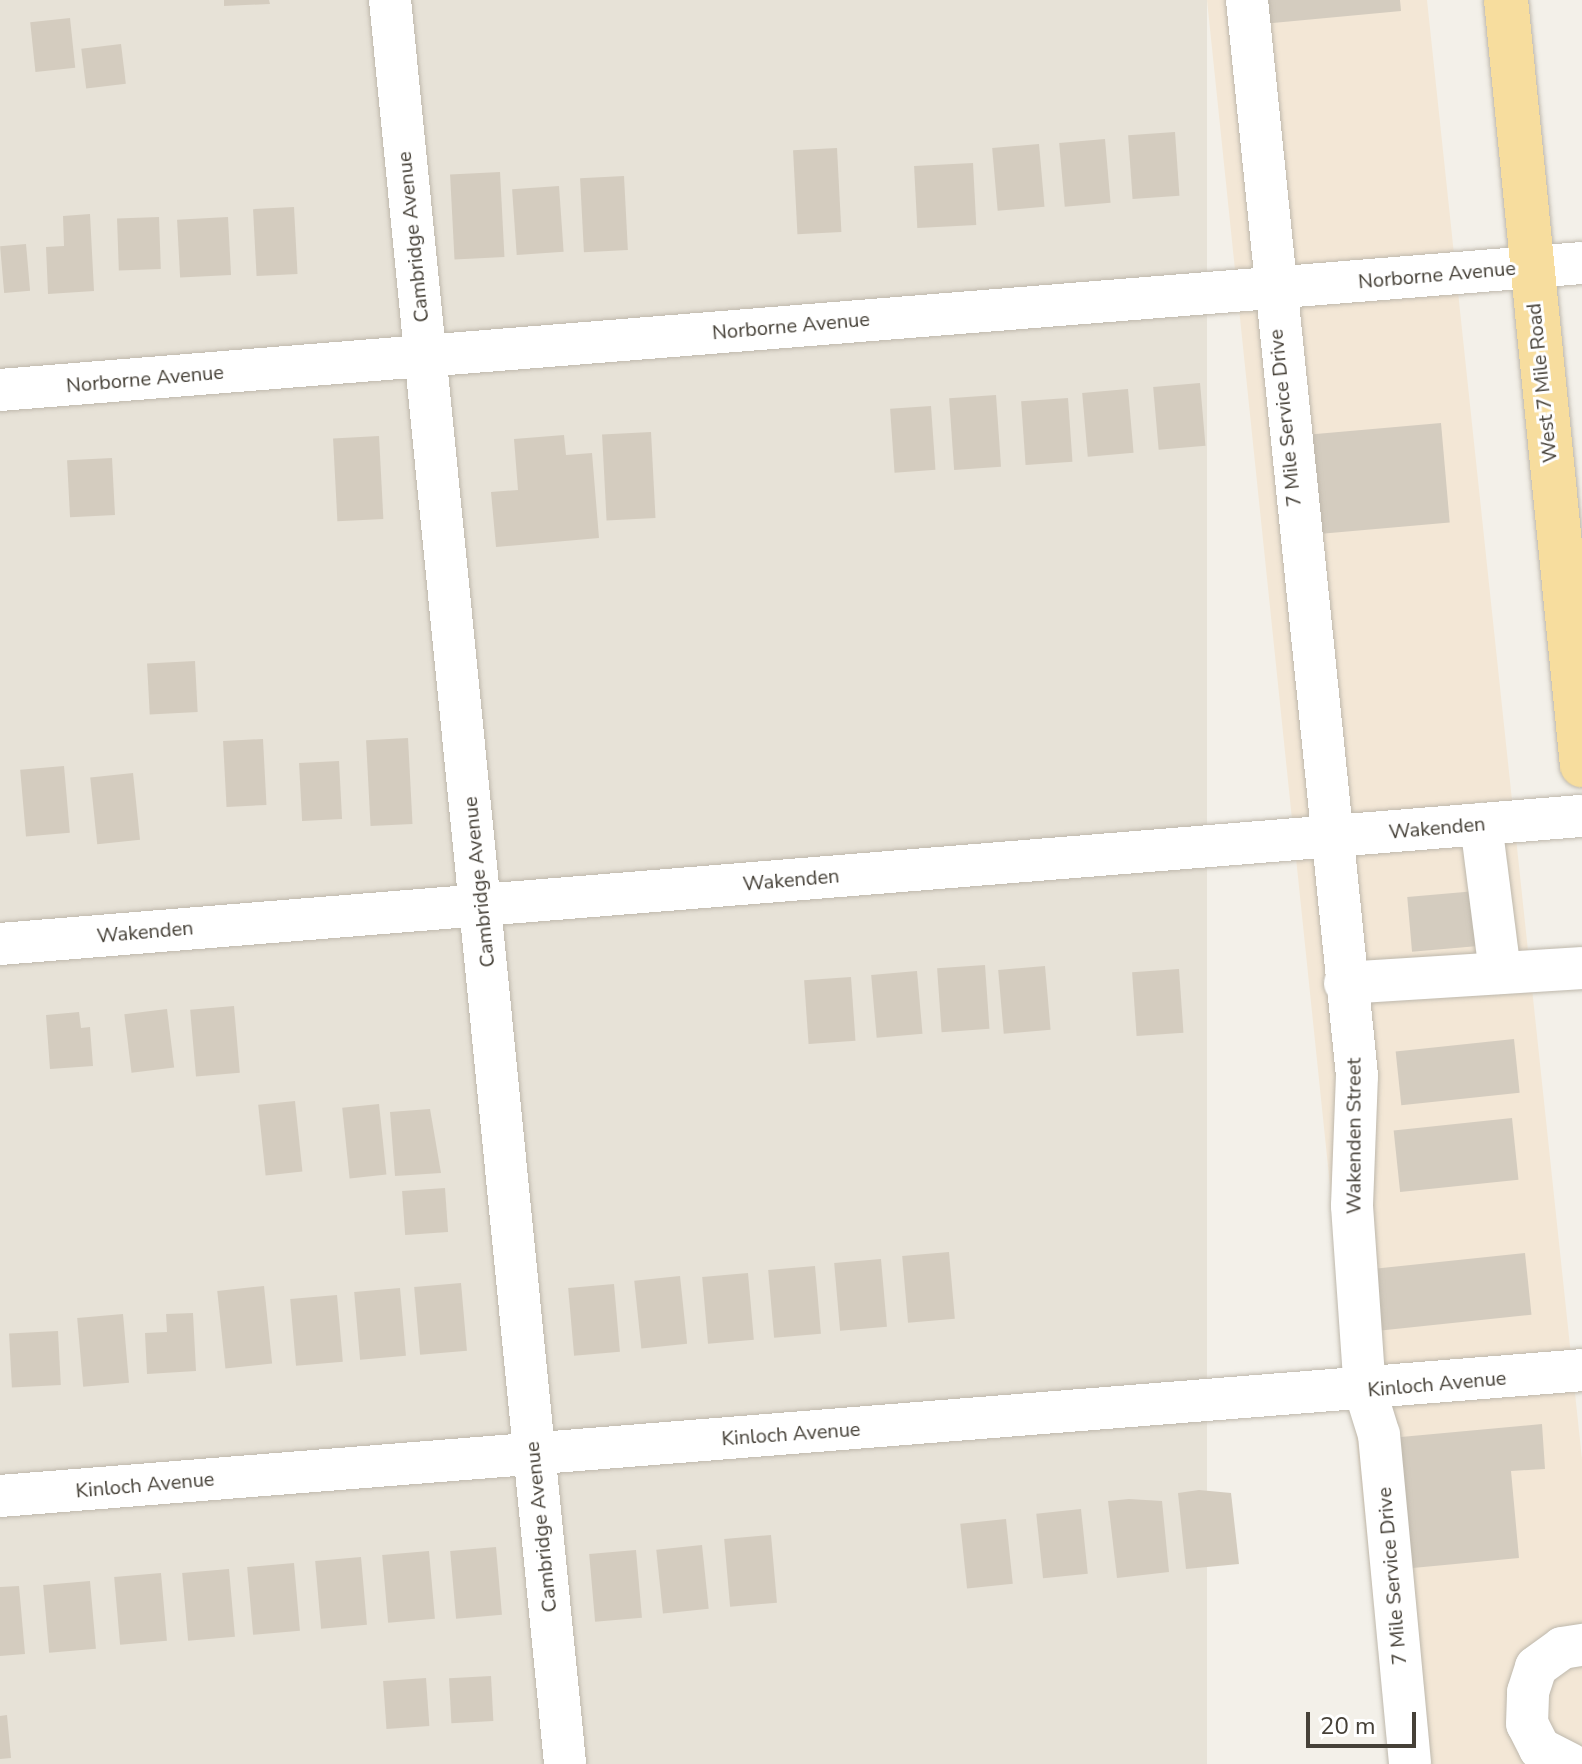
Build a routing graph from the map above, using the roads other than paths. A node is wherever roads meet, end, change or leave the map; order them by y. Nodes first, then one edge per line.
1 (390, 0) edge
2 (1247, 0) edge
3 (1506, 0) edge
4 (1582, 263) edge
5 (1530, 267) junction
6 (1272, 290) junction
7 (425, 356) junction
8 (0, 390) edge
9 (1582, 765) edge
10 (1582, 816) edge
11 (1481, 824) junction
12 (1328, 836) junction
13 (481, 905) junction
14 (0, 944) edge
15 (1582, 968) edge
16 (1500, 973) junction
17 (1345, 983) junction
18 (1582, 1370) edge
19 (1365, 1390) junction
20 (533, 1453) junction
21 (0, 1496) edge
22 (1582, 1645) edge
23 (565, 1764) edge
24 (1410, 1764) edge
25 (1570, 1764) edge

1 - 7 street, Cambridge Avenue
2 - 6 street, 7 Mile Service Drive
3 - 5 main road, West 7 Mile Road
4 - 5 street, Norborne Avenue
5 - 6 street, Norborne Avenue
5 - 9 main road, West 7 Mile Road
6 - 7 street, Norborne Avenue
6 - 12 street, 7 Mile Service Drive
7 - 8 street, Norborne Avenue
7 - 13 street, Cambridge Avenue
10 - 11 street, Wakenden
11 - 12 street, Wakenden
11 - 16 street
12 - 13 street, Wakenden
12 - 17 street, Wakenden Street
13 - 14 street, Wakenden
13 - 20 street, Cambridge Avenue
15 - 16 street
16 - 17 street
17 - 19 street, Wakenden Street
18 - 19 street, Kinloch Avenue
19 - 20 street, Kinloch Avenue
19 - 24 street, 7 Mile Service Drive
20 - 21 street, Kinloch Avenue
20 - 23 street, Cambridge Avenue
22 - 25 street

